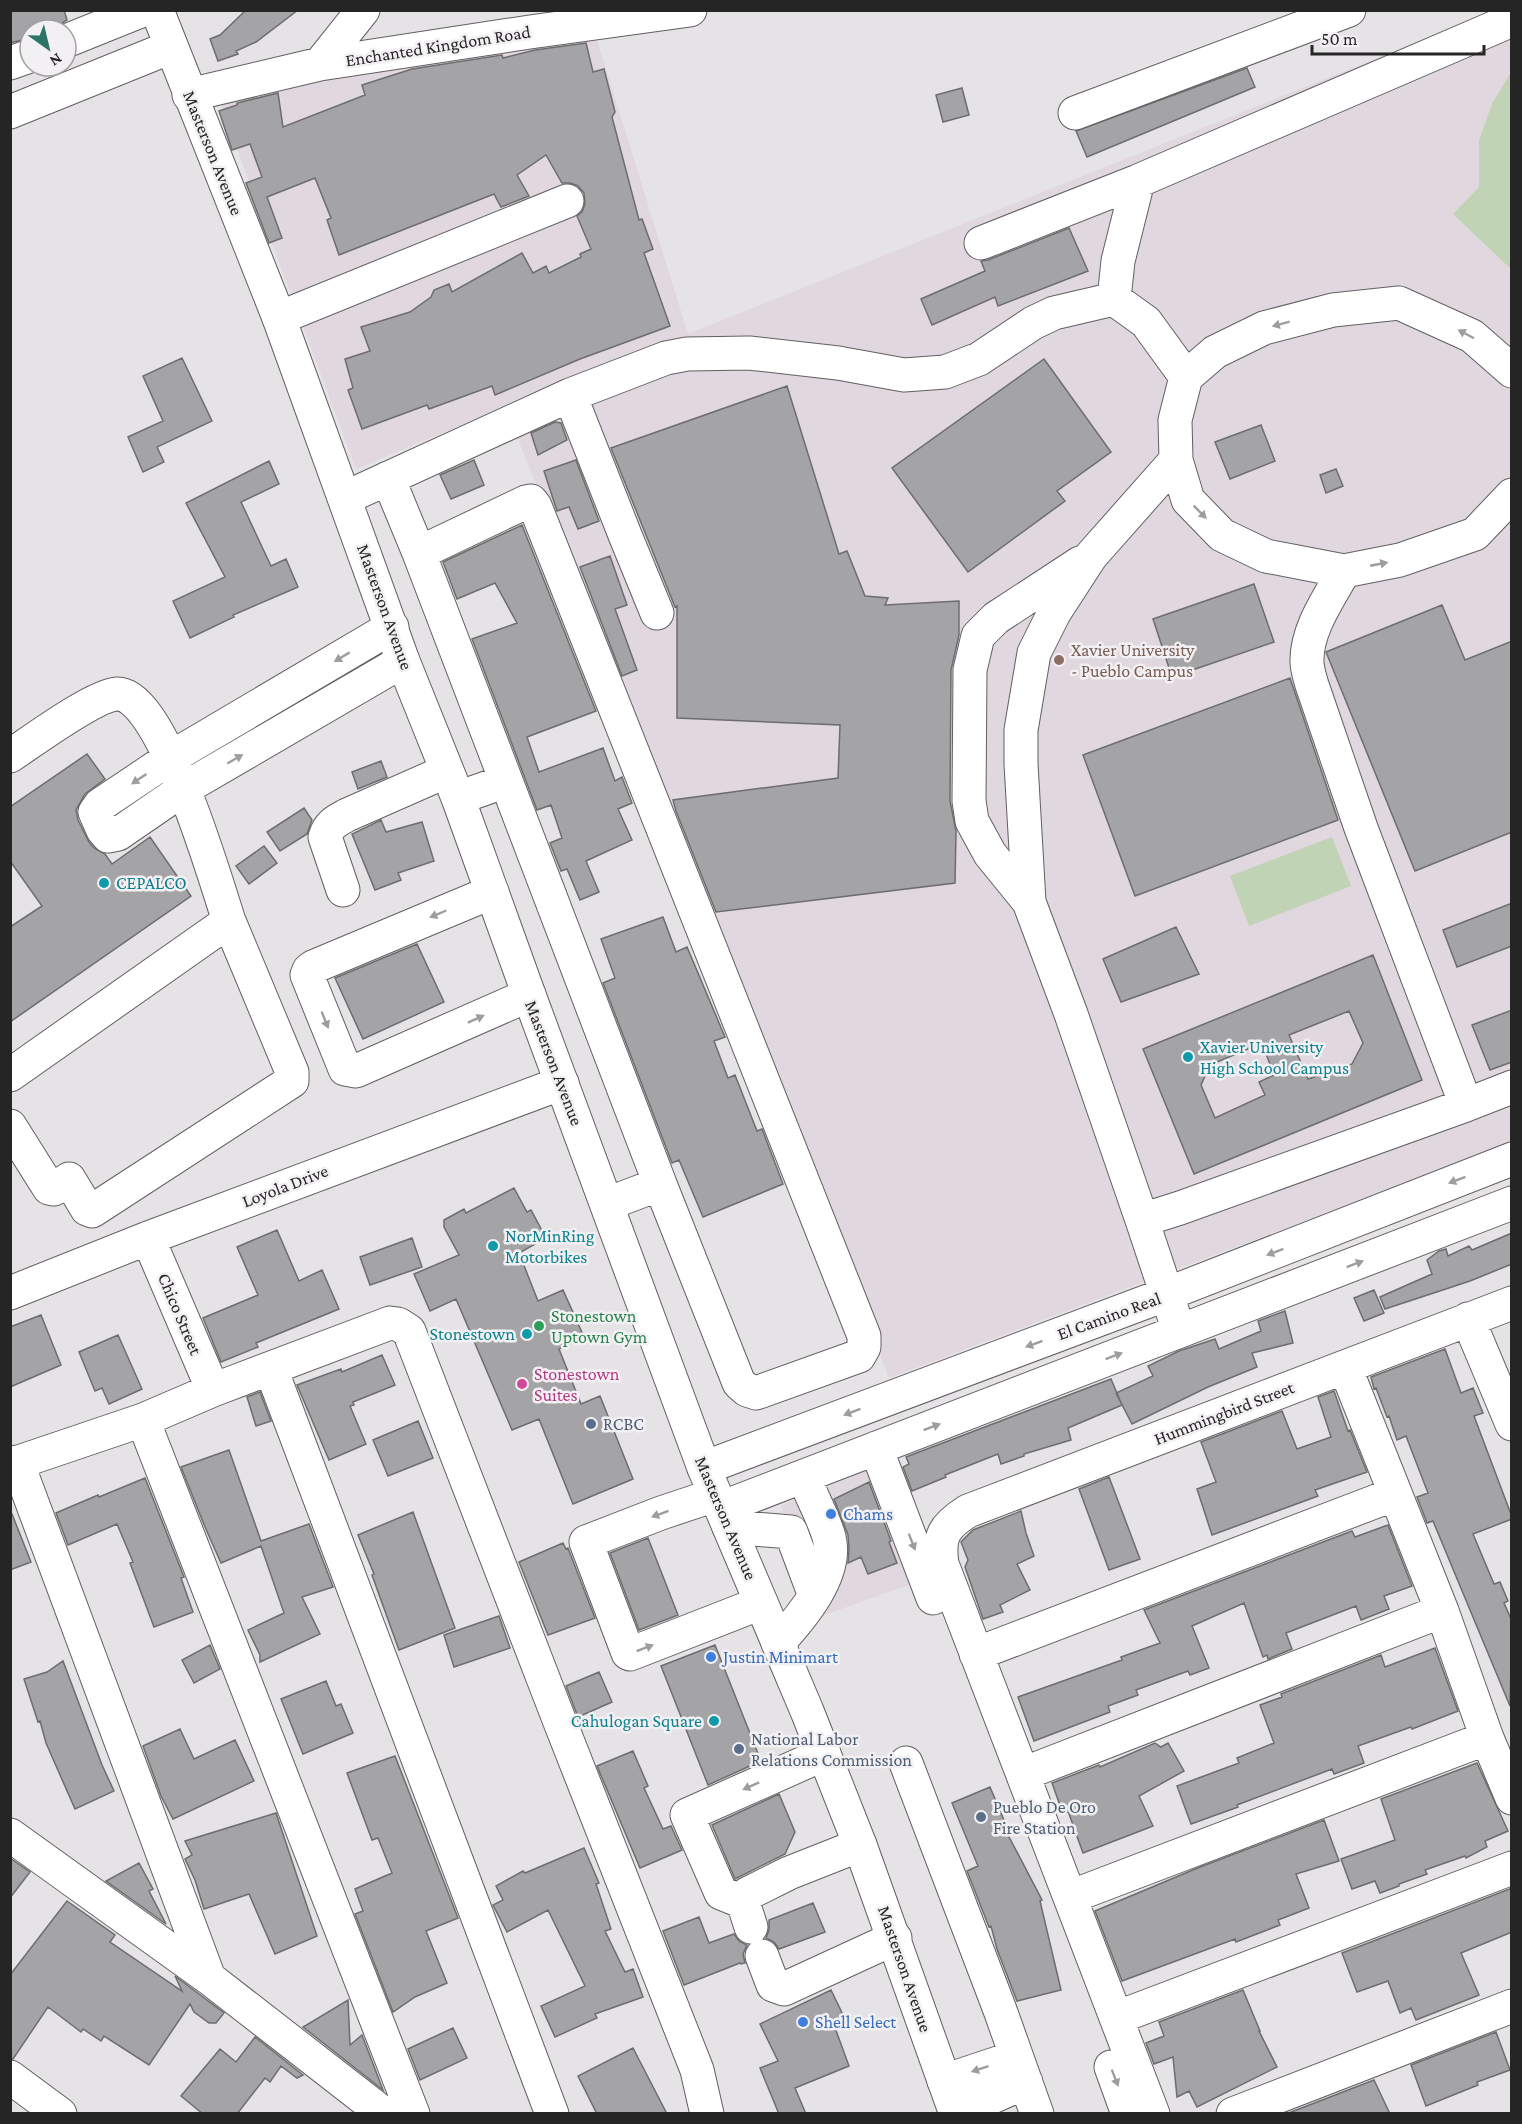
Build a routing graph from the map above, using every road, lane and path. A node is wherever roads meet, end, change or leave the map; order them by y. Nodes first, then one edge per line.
1 (143, 10) edge
2 (157, 10) edge
3 (363, 10) edge
4 (690, 10) edge
5 (1349, 10) edge
6 (1512, 20) edge
7 (78, 36) edge
8 (171, 47) junction
9 (320, 64) junction
10 (189, 95) junction
11 (10, 112) edge
12 (1075, 113) dead end
13 (1138, 181) junction
14 (567, 201) dead end
15 (981, 243) dead end
16 (1113, 299) junction
17 (279, 318) junction
18 (1512, 371) edge
19 (1186, 377) junction
20 (570, 395) junction
21 (1176, 460) junction
22 (388, 478) junction
23 (1512, 495) edge
24 (345, 498) junction
25 (419, 553) junction
26 (1091, 556) junction
27 (1344, 571) junction
28 (657, 613) dead end
29 (392, 627) junction
30 (403, 661) junction
31 (10, 756) edge
32 (170, 758) junction
33 (507, 781) junction
34 (453, 784) junction
35 (185, 788) junction
36 (343, 890) dead end
37 (492, 892) junction
38 (1029, 902) junction
39 (229, 921) junction
40 (529, 995) junction
41 (10, 1075) edge
42 (562, 1083) junction
43 (1512, 1087) edge
44 (1466, 1105) junction
45 (10, 1126) edge
46 (1512, 1159) edge
47 (660, 1184) junction
48 (1512, 1203) edge
49 (607, 1204) junction
50 (1142, 1220) junction
51 (148, 1238) junction
52 (10, 1293) edge
53 (1167, 1294) junction
54 (1512, 1303) edge
55 (1468, 1319) junction
56 (1179, 1331) junction
57 (1345, 1367) junction
58 (271, 1369) junction
59 (213, 1390) junction
60 (142, 1420) junction
61 (1512, 1424) edge
62 (876, 1448) junction
63 (14, 1464) edge
64 (804, 1476) junction
65 (1395, 1494) junction
66 (717, 1500) junction
67 (822, 1519) junction
68 (791, 1532) junction
69 (815, 1596) junction
70 (761, 1603) junction
71 (1442, 1611) junction
72 (778, 1643) junction
73 (976, 1654) junction
74 (1487, 1738) junction
75 (824, 1754) junction
76 (906, 1763) dead end
77 (1023, 1774) junction
78 (1512, 1798) edge
79 (10, 1835) edge
80 (860, 1845) junction
81 (1512, 1868) edge
82 (1070, 1897) junction
83 (752, 1928) junction
84 (895, 1938) junction
85 (208, 1978) junction
86 (1512, 2006) edge
87 (1116, 2018) junction
88 (1021, 2069) junction
89 (10, 2077) edge
90 (944, 2081) junction
91 (956, 2113) edge
92 (60, 2114) edge
93 (384, 2114) edge
94 (413, 2114) edge
95 (552, 2114) edge
96 (707, 2114) edge
97 (1037, 2114) edge
98 (1128, 2114) edge
99 (1153, 2114) edge
100 (1233, 2114) edge

1 - 7 street
2 - 8 street, Masterson Avenue
3 - 9 street
4 - 9 street, Enchanted Kingdom Road
5 - 12 street
6 - 13 street
8 - 10 street, Masterson Avenue
8 - 11 street
9 - 10 street, Enchanted Kingdom Road
10 - 17 street, Masterson Avenue
13 - 15 street
13 - 16 street
14 - 17 street
16 - 19 street
16 - 20 street
17 - 24 street, Masterson Avenue
18 -> 19 street
19 - 21 street
20 - 22 street
20 - 28 street
21 - 26 street
21 -> 27 street
22 - 24 street
22 - 25 street
27 -> 23 street
24 - 29 street, Masterson Avenue
25 - 33 street
25 - 47 street
26 - 38 street
26 - 38 street
27 - 44 street
29 - 30 street, Masterson Avenue
29 -> 32 street
30 - 34 street, Masterson Avenue
35 -> 30 street
31 - 32 street
32 - 35 street
32 -> 35 street
33 - 34 street
33 - 47 street
34 - 36 street
34 - 37 street, Masterson Avenue
35 - 39 street
37 - 40 street, Masterson Avenue
37 -> 40 street
38 - 50 street
39 - 41 street
39 - 45 street
40 - 42 street, Masterson Avenue
42 - 49 street, Masterson Avenue
42 - 51 street, Loyola Drive
43 - 44 street
44 - 50 street
46 -> 53 street, El Camino Real
47 - 49 street
56 -> 48 street
49 - 66 street, Masterson Avenue
50 - 53 street
51 - 52 street, Loyola Drive
51 - 59 street, Chico Street
53 - 56 street
53 -> 66 street, El Camino Real
54 - 55 street, Hummingbird Street
55 - 57 street, Hummingbird Street
55 - 61 street
62 -> 56 street
57 - 65 street
57 - 73 street, Hummingbird Street
58 - 59 street
58 - 95 street
58 - 96 street
59 - 60 street
60 - 63 street
60 - 94 street
62 - 64 street
62 -> 98 street
63 - 85 street
64 - 66 street
64 - 67 street
65 - 71 street
65 - 73 street
66 - 68 street
66 - 70 street, Masterson Avenue
66 -> 70 street
67 - 68 street
67 - 69 street
68 - 69 street
69 - 72 street
70 - 72 street, Masterson Avenue
71 - 74 street
71 - 77 street
72 - 75 street, Masterson Avenue
73 - 77 street
74 - 78 street
74 - 82 street
75 - 80 street, Masterson Avenue
75 -> 83 street
76 - 88 street
77 - 82 street
79 - 85 street
80 - 83 street
80 - 84 street, Masterson Avenue
81 - 87 street
82 - 87 street
83 - 84 street
84 - 90 street, Masterson Avenue
85 - 93 street
86 - 100 street
87 - 99 street
88 -> 90 street
88 - 91 street
88 - 97 street
89 - 92 street
90 - 91 street, Masterson Avenue

